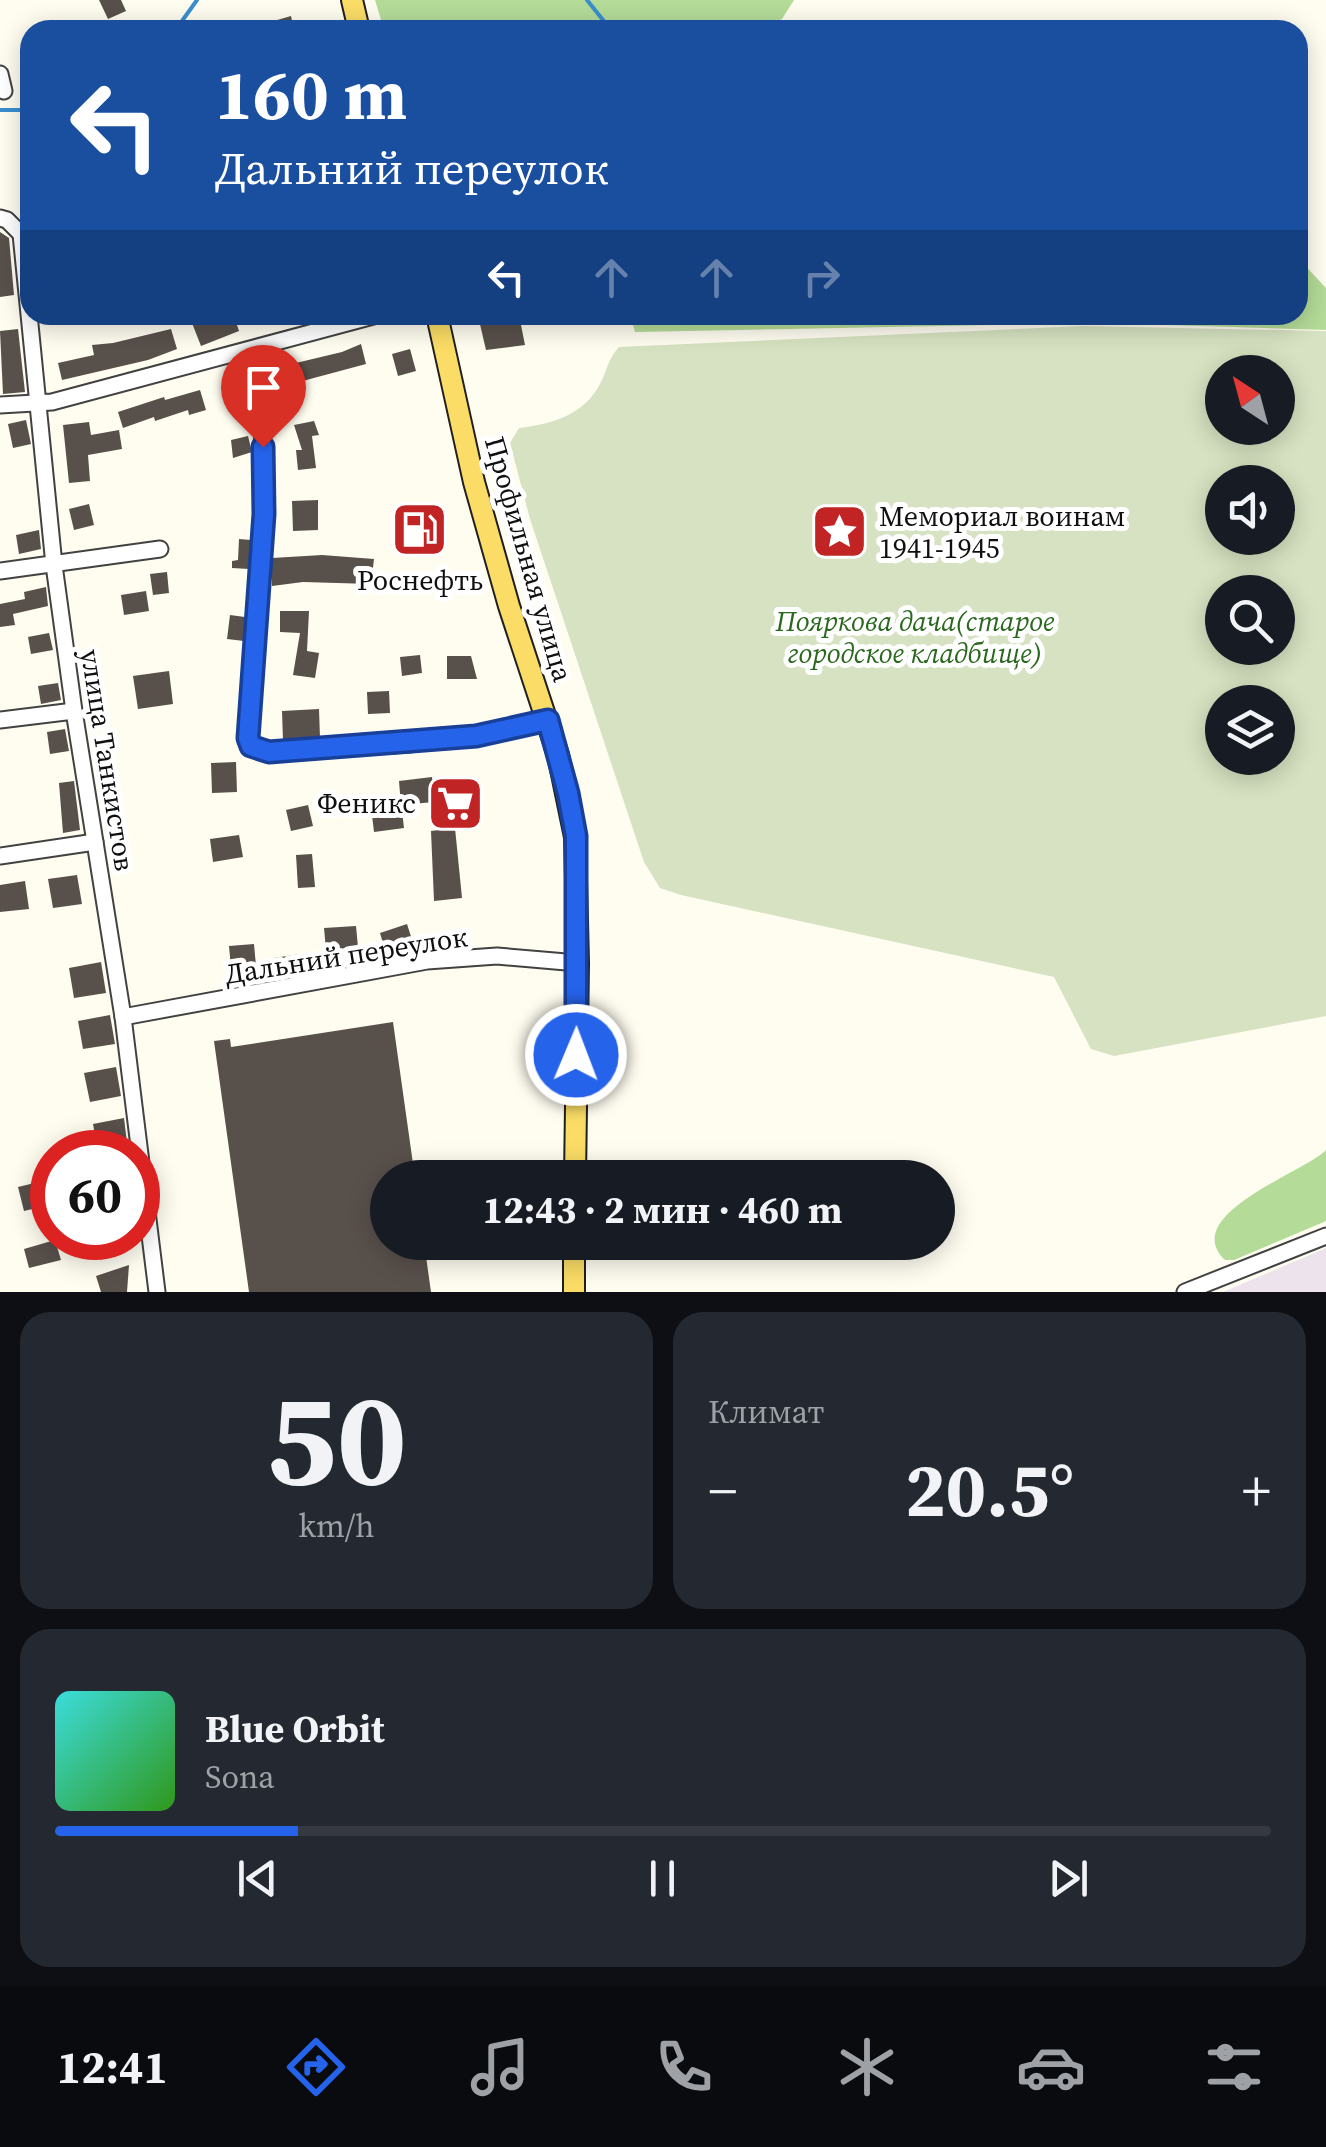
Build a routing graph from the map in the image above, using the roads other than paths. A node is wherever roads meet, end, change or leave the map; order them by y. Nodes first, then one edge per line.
1 (0, 74) edge
2 (4, 91) dead end
3 (33, 325) edge
4 (342, 325) edge
5 (439, 325) edge
6 (246, 352) junction
7 (39, 405) junction
8 (0, 406) edge
9 (160, 549) dead end
10 (54, 565) junction
11 (0, 571) edge
12 (74, 711) junction
13 (0, 720) edge
14 (548, 720) junction
15 (95, 842) junction
16 (0, 856) edge
17 (578, 964) junction
18 (122, 1017) junction
19 (575, 1160) edge
20 (1326, 1236) edge
21 (574, 1260) edge
22 (157, 1292) edge
23 (574, 1292) edge
24 (1185, 1292) edge

1 - 2 street
3 - 7 street, улица Танкистов
4 - 6 street
5 - 14 main road, Профильная улица
6 - 7 street
6 - 14 street
7 - 8 street
7 - 10 street, улица Танкистов
9 - 10 street
10 - 11 street
10 - 12 street, улица Танкистов
12 - 13 street
12 - 15 street, улица Танкистов
14 - 17 main road, Профильная улица
15 - 16 street
15 - 18 street, улица Танкистов
17 - 18 street, Дальний переулок
17 - 19 main road, Профильная улица
18 - 22 street, улица Танкистов
20 - 24 street
21 - 23 main road

